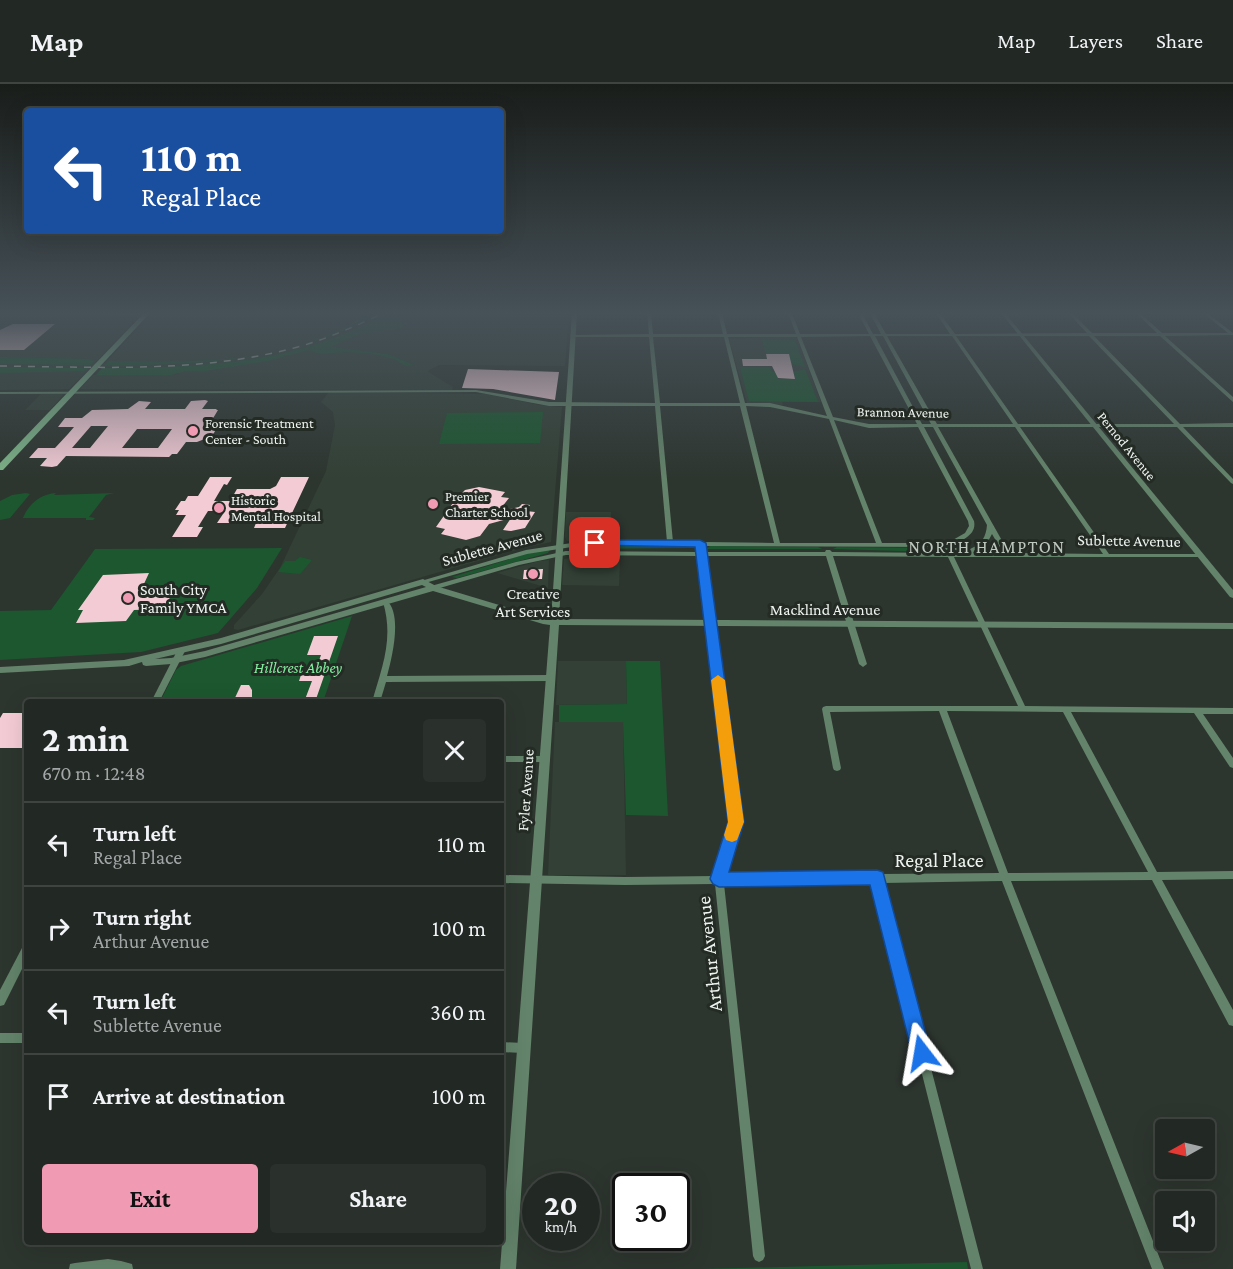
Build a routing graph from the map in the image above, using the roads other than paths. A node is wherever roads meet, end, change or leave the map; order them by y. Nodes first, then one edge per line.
1 (94, 368) edge
2 (570, 368) edge
3 (654, 368) edge
4 (733, 368) edge
5 (812, 368) edge
6 (890, 368) edge
7 (904, 368) edge
8 (976, 368) edge
9 (1049, 368) edge
10 (1124, 368) edge
11 (1198, 368) edge
12 (72, 392) junction
13 (0, 393) edge
14 (1233, 400) edge
15 (568, 404) junction
16 (657, 404) junction
17 (742, 405) junction
18 (832, 419) junction
19 (1094, 425) junction
20 (1179, 425) junction
21 (1233, 425) edge
22 (920, 426) junction
23 (937, 426) junction
24 (1016, 426) junction
25 (0, 468) edge
26 (1233, 482) edge
27 (989, 522) junction
28 (670, 543) junction
29 (777, 544) junction
30 (826, 544) junction
31 (880, 544) junction
32 (946, 546) junction
33 (701, 548) junction
34 (558, 550) junction
35 (970, 552) junction
36 (829, 554) junction
37 (951, 554) junction
38 (960, 554) junction
39 (985, 555) junction
40 (1007, 555) junction
41 (1107, 555) junction
42 (1201, 556) junction
43 (423, 582) junction
44 (433, 588) junction
45 (1233, 595) edge
46 (386, 602) junction
47 (553, 622) junction
48 (710, 622) junction
49 (851, 624) junction
50 (985, 625) junction
51 (1233, 626) edge
52 (181, 651) junction
53 (176, 661) junction
54 (125, 663) junction
55 (864, 664) dead end
56 (0, 670) edge
57 (551, 678) junction
58 (382, 679) junction
59 (157, 699) edge
60 (377, 699) edge
61 (942, 708) junction
62 (1023, 708) junction
63 (1065, 709) junction
64 (1196, 710) junction
65 (1233, 711) edge
66 (504, 759) edge
67 (544, 759) junction
68 (1233, 765) edge
69 (837, 768) dead end
70 (1233, 874) edge
71 (1156, 875) junction
72 (877, 877) junction
73 (1005, 878) junction
74 (504, 879) edge
75 (536, 879) junction
76 (719, 879) junction
77 (24, 955) edge
78 (0, 1001) edge
79 (1233, 1021) edge
80 (0, 1038) edge
81 (24, 1038) edge
82 (504, 1047) edge
83 (524, 1048) junction
84 (759, 1256) dead end
85 (75, 1269) edge
86 (127, 1269) edge
87 (508, 1269) edge
88 (977, 1269) edge
89 (1158, 1269) edge

1 - 12 main road
2 - 15 street, Fyler Avenue
3 - 16 street
4 - 17 street
5 - 18 street
6 - 22 street
7 - 23 street
8 - 24 street
9 - 19 street, Pernod Avenue
10 - 20 street
11 - 14 street
12 - 13 street, Brannon Avenue
12 - 15 street, Brannon Avenue
12 - 25 main road
15 - 16 street, Brannon Avenue
15 - 34 street, Fyler Avenue
16 - 17 street, Brannon Avenue
16 - 28 street
17 - 18 street, Brannon Avenue
17 - 29 street
18 - 22 street, Brannon Avenue
18 - 31 street
19 - 20 street, Brannon Avenue
19 - 24 street, Brannon Avenue
19 - 42 street, Pernod Avenue
20 - 21 street, Brannon Avenue
20 - 26 street
22 - 23 street, Brannon Avenue
22 - 32 street
23 - 24 street, Brannon Avenue
23 - 27 street
24 - 41 street
27 - 35 street
27 - 40 street
28 - 33 street, Sublette Avenue
28 - 34 street, Sublette Avenue
29 - 30 street, Sublette Avenue
29 - 33 street, Sublette Avenue
30 - 31 street, Sublette Avenue
30 - 36 street
31 - 32 street, Sublette Avenue
32 - 35 street, Sublette Avenue
32 - 37 street
33 - 34 street, Sublette Avenue
33 - 36 street, Sublette Avenue
33 - 48 street, Arthur Avenue
34 - 43 street, Sublette Avenue
34 - 44 street, Sublette Avenue
34 - 47 street, Fyler Avenue
35 - 38 street
35 - 39 street, Sublette Avenue
36 - 37 street, Sublette Avenue
36 - 49 street
37 - 38 street, Sublette Avenue
37 - 50 street
38 - 39 street, Sublette Avenue
39 - 40 street, Sublette Avenue
40 - 41 street, Sublette Avenue
41 - 42 street, Sublette Avenue
42 - 45 street, Pernod Avenue
43 - 44 street, Macklind Avenue
43 - 52 street, Sublette Avenue
44 - 46 street, Sublette Avenue
44 - 47 street, Macklind Avenue
46 - 53 street, Sublette Avenue
46 - 58 street
47 - 48 street, Macklind Avenue
47 - 57 street, Fyler Avenue
48 - 49 street, Macklind Avenue
48 - 76 street, Arthur Avenue
49 - 50 street, Macklind Avenue
49 - 55 street
50 - 51 street, Macklind Avenue
50 - 62 street
52 - 53 street
52 - 54 street, Sublette Avenue
53 - 54 street, Sublette Avenue
53 - 59 street
54 - 56 street, Sublette Avenue
57 - 58 street
57 - 67 street, Fyler Avenue
58 - 60 street
61 - 62 street
61 - 69 street
61 - 73 street
62 - 63 street
63 - 64 street
63 - 71 street
64 - 65 street
64 - 68 street
66 - 67 street
67 - 75 street, Fyler Avenue
70 - 71 street, Regal Place
71 - 73 street, Regal Place
71 - 79 street
72 - 73 street, Regal Place
72 - 76 street, Regal Place
72 - 88 street
73 - 89 street
74 - 75 street, Regal Place
75 - 76 street, Regal Place
75 - 83 street, Fyler Avenue
76 - 84 street, Arthur Avenue
77 - 78 street
80 - 81 street
82 - 83 street
83 - 87 street, Fyler Avenue
85 - 86 street

